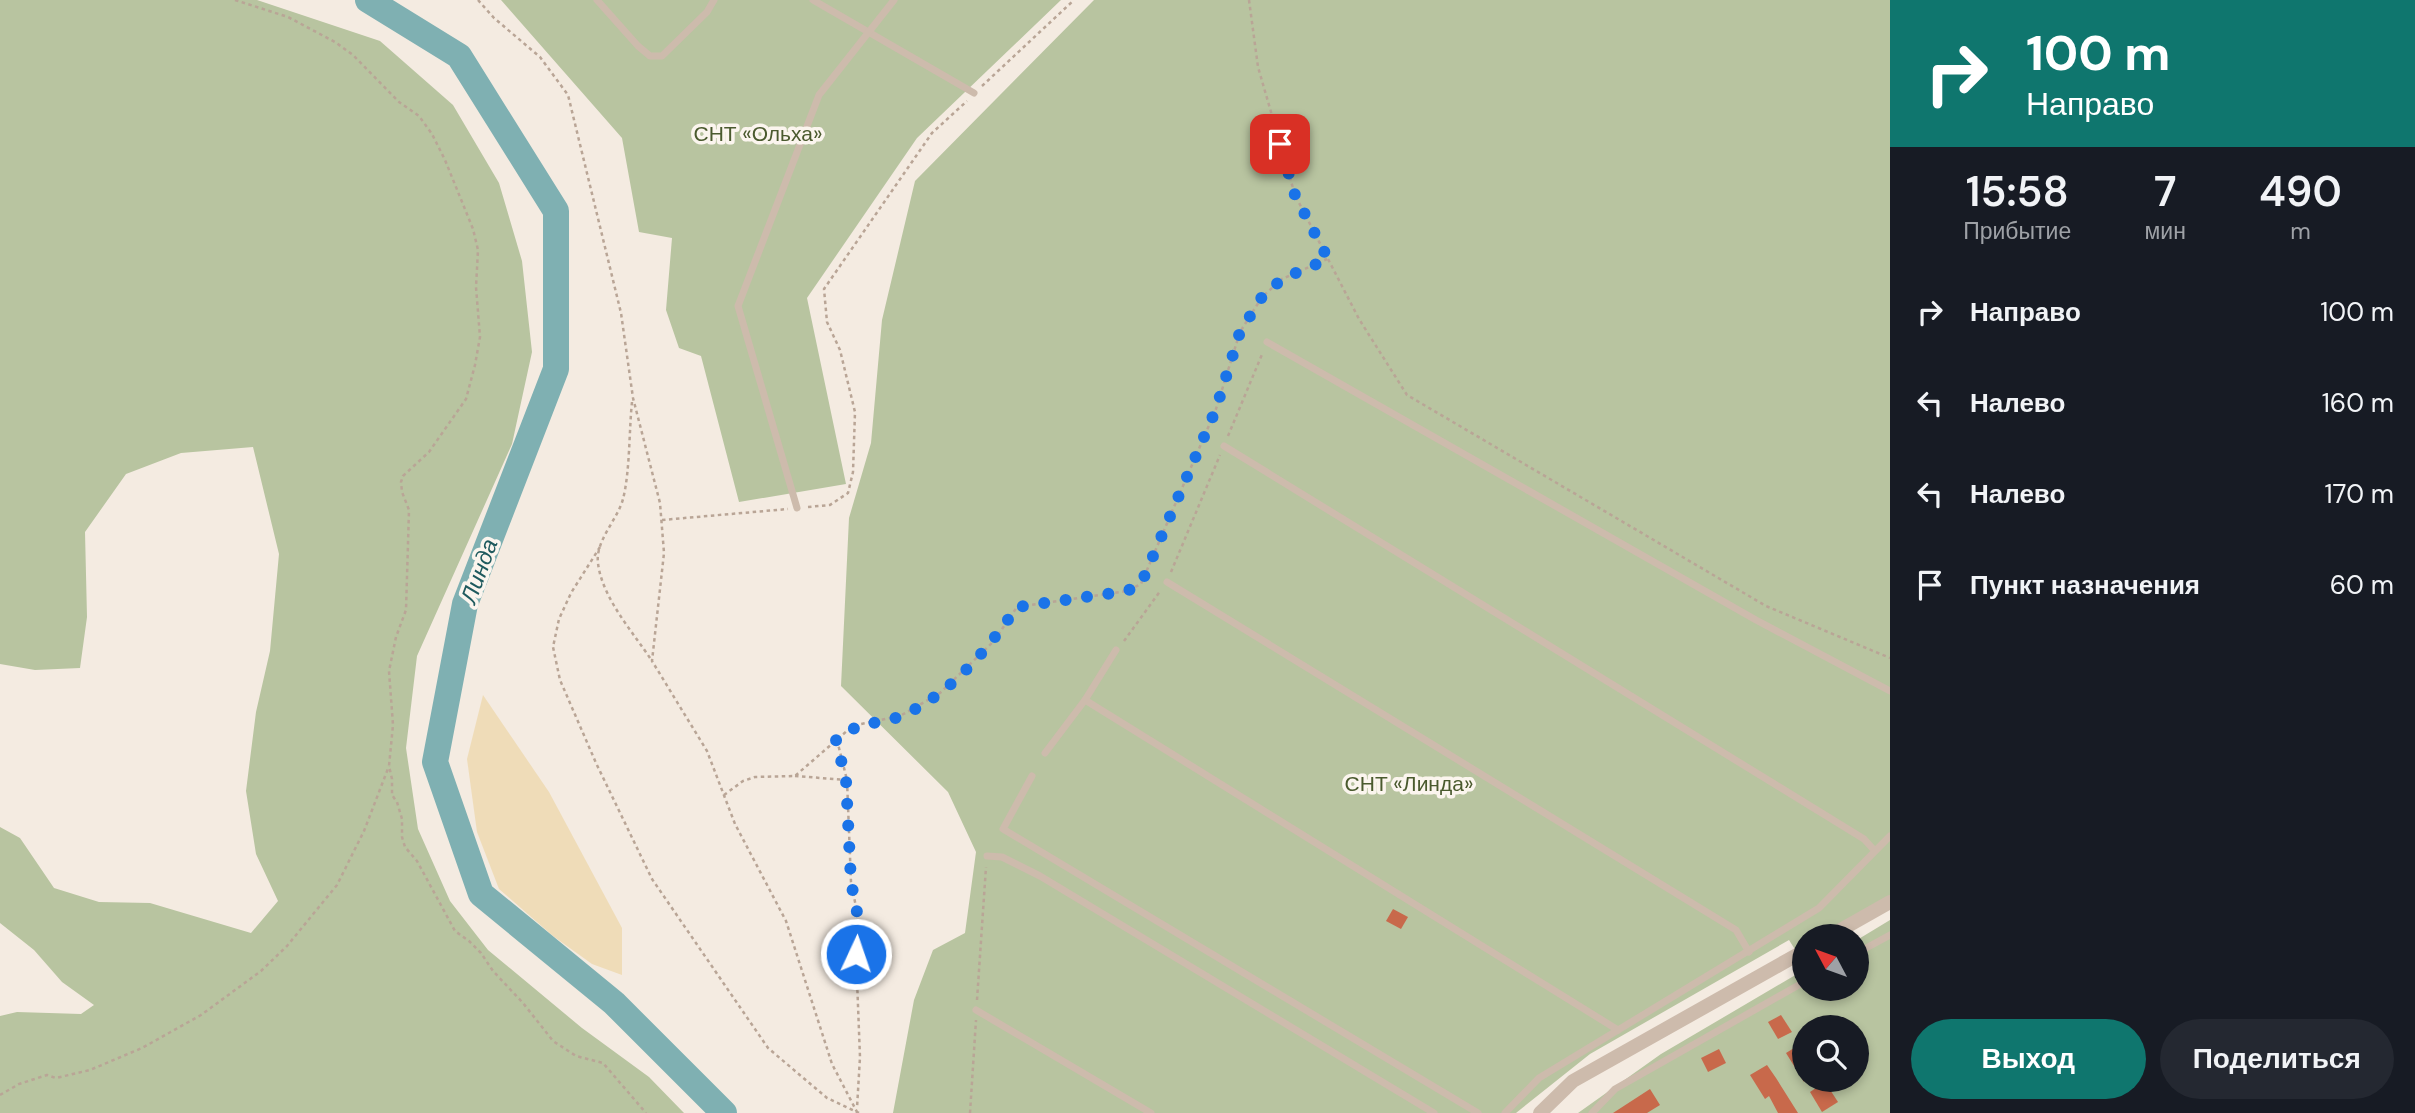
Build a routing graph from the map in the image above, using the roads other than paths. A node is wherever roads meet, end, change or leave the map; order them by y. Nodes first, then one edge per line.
1 (597, 0) edge
2 (714, 0) edge
3 (813, 0) edge
4 (894, 0) edge
5 (869, 31) junction
6 (974, 93) road end
7 (1267, 342) road end
8 (1224, 446) road end
9 (797, 508) road end
10 (1167, 582) road end
11 (1116, 650) road end
12 (1890, 691) edge
13 (1085, 700) junction
14 (1045, 753) dead end
15 (1032, 776) dead end
16 (1890, 836) edge
17 (1874, 850) junction
18 (987, 856) road end
19 (1890, 902) edge
20 (1851, 924) edge
21 (1890, 935) edge
22 (1869, 946) edge
23 (1749, 952) junction
24 (1792, 958) edge
25 (1792, 989) edge
26 (976, 1010) road end
27 (1618, 1030) junction
28 (1151, 1113) edge
29 (1434, 1113) edge
30 (1478, 1113) edge
31 (1504, 1113) edge
32 (1540, 1113) edge
33 (1592, 1113) edge

1 - 2 lane
3 - 5 lane
4 - 5 lane
5 - 6 lane
5 - 9 lane
7 - 12 lane
8 - 17 lane
10 - 23 lane
11 - 13 lane
13 - 14 lane
13 - 27 lane
15 - 30 lane
16 - 17 lane
17 - 23 lane
18 - 29 lane
19 - 20 street
21 - 22 lane
23 - 27 lane
24 - 32 street
25 - 33 lane
26 - 28 lane
27 - 31 lane

